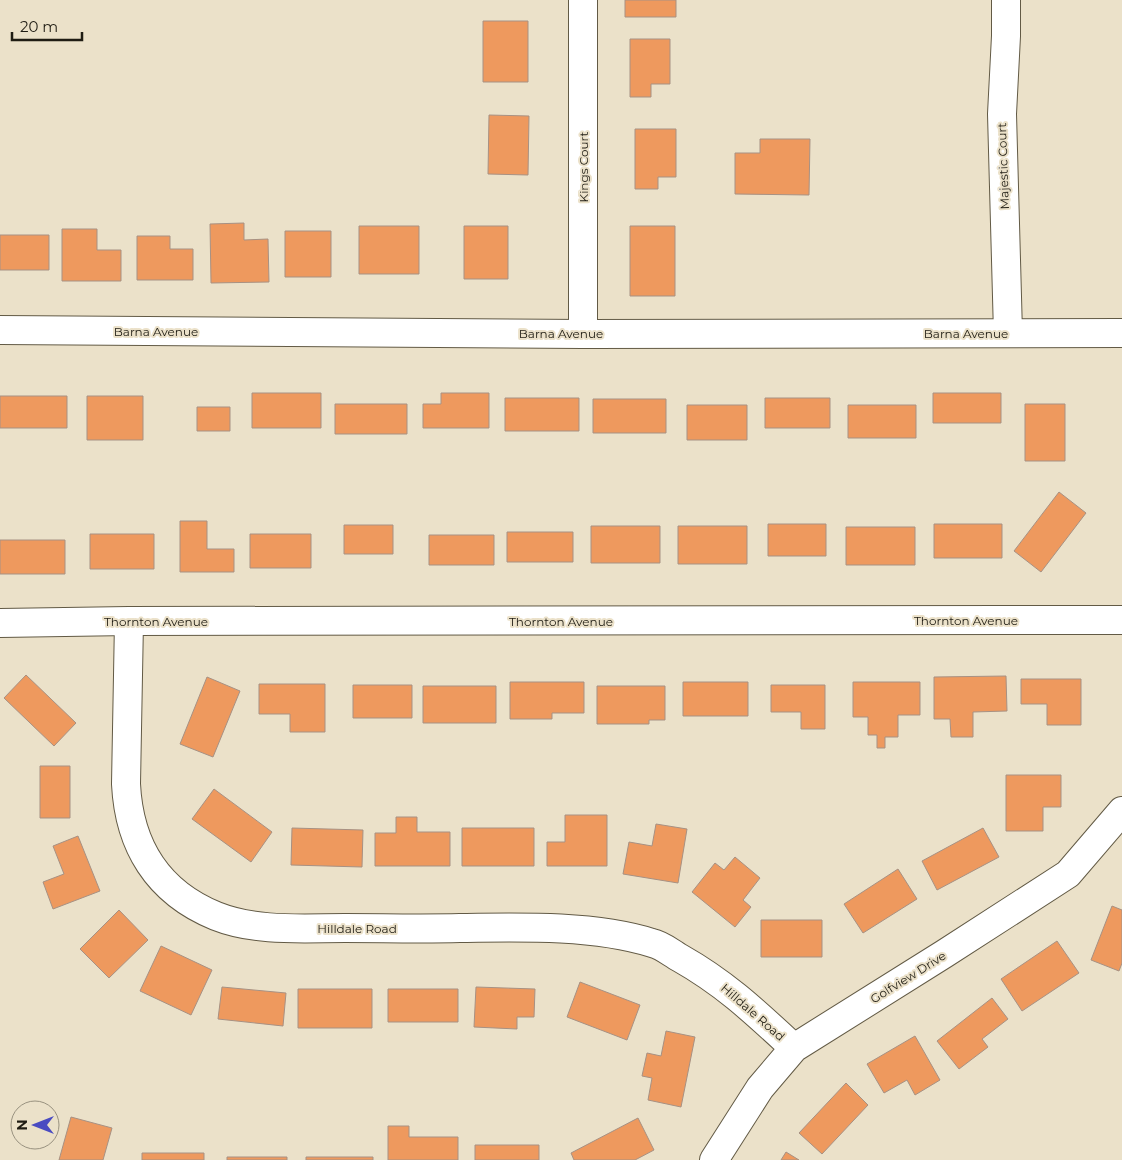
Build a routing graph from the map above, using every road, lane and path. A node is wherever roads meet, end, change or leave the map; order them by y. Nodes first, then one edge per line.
1 (583, 0) edge
2 (1006, 0) edge
3 (0, 330) edge
4 (1008, 333) junction
5 (1122, 333) edge
6 (583, 334) junction
7 (1122, 620) edge
8 (129, 621) junction
9 (0, 623) edge
10 (1122, 811) edge
11 (794, 1048) junction
12 (714, 1160) edge

1 - 6 street, Kings Court
2 - 4 street, Majestic Court
3 - 6 street, Barna Avenue
4 - 5 street, Barna Avenue
4 - 6 street, Barna Avenue
7 - 8 street, Thornton Avenue
8 - 9 street, Thornton Avenue
8 - 11 street, Hilldale Road
10 - 11 street, Golfview Drive
11 - 12 street, Golfview Drive

